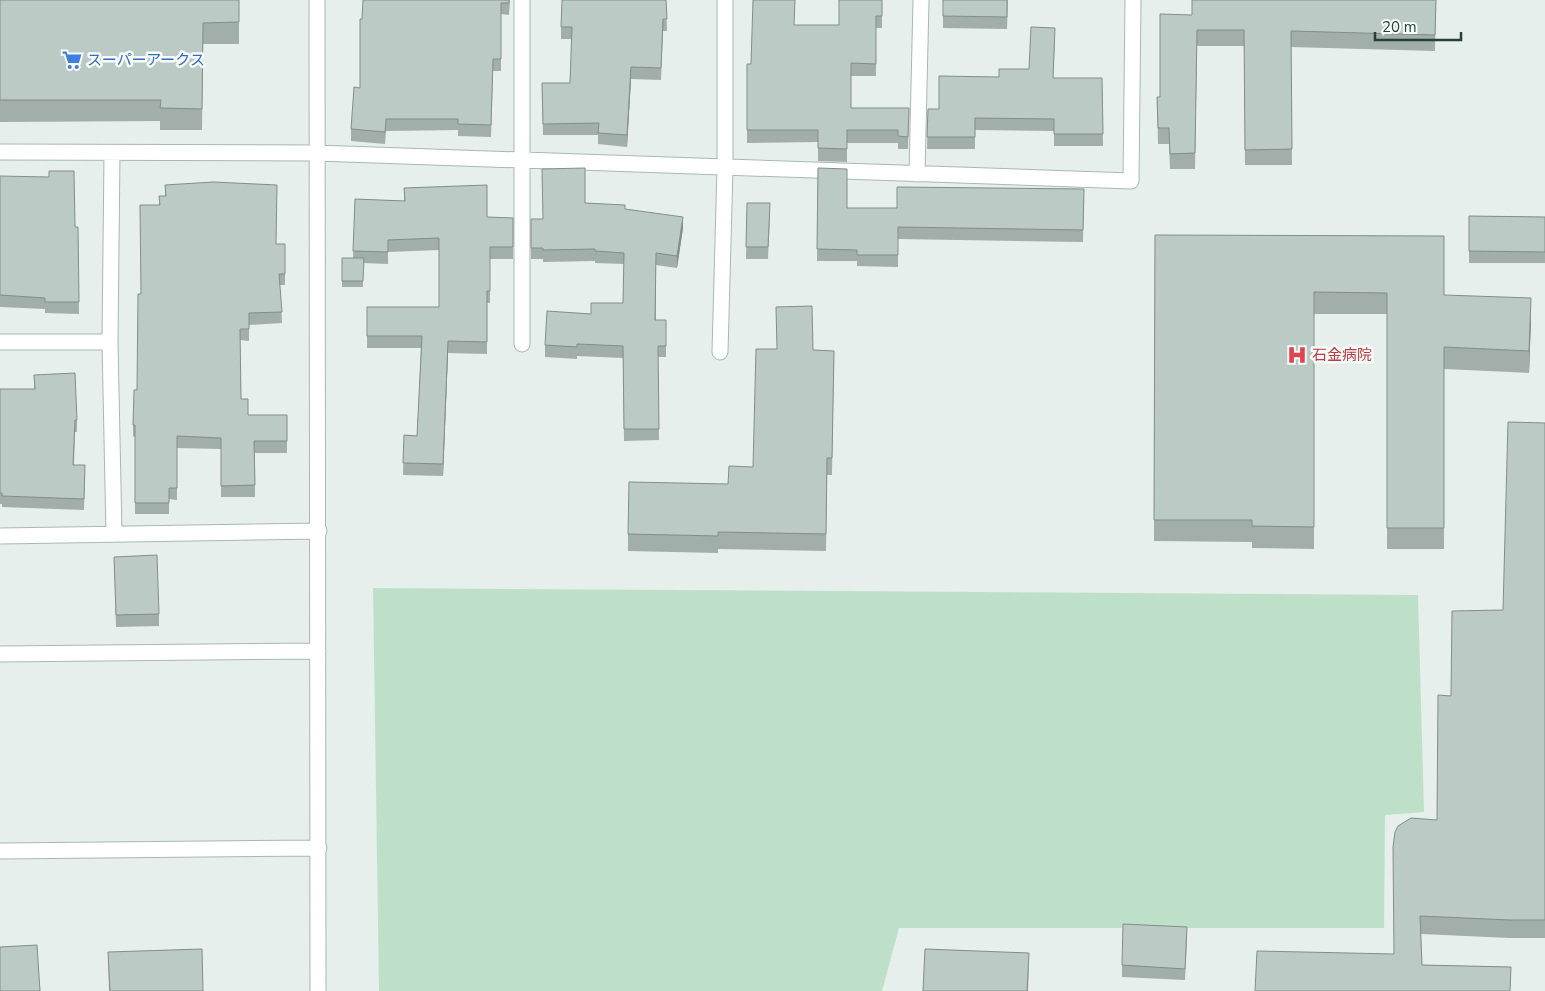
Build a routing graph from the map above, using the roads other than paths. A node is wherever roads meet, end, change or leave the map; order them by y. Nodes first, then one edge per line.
1 (317, 0) edge
2 (522, 0) edge
3 (725, 0) edge
4 (921, 0) edge
5 (1133, 0) edge
6 (0, 152) edge
7 (112, 153) junction
8 (317, 153) junction
9 (522, 161) junction
10 (725, 168) junction
11 (917, 174) junction
12 (0, 342) edge
13 (110, 342) junction
14 (522, 344) dead end
15 (720, 352) dead end
16 (319, 531) junction
17 (114, 534) junction
18 (0, 536) edge
19 (318, 651) junction
20 (0, 654) edge
21 (318, 848) junction
22 (0, 851) edge
23 (318, 991) edge

1 - 8 street
2 - 9 street
3 - 10 street
4 - 11 street
5 - 11 street
6 - 7 street
7 - 8 street
7 - 13 street
8 - 9 street
8 - 16 street
9 - 10 street
9 - 14 street
10 - 11 street
10 - 15 street
12 - 13 street
13 - 17 street
16 - 17 street
16 - 19 street
17 - 18 street
19 - 20 street
19 - 21 street
21 - 22 street
21 - 23 street

